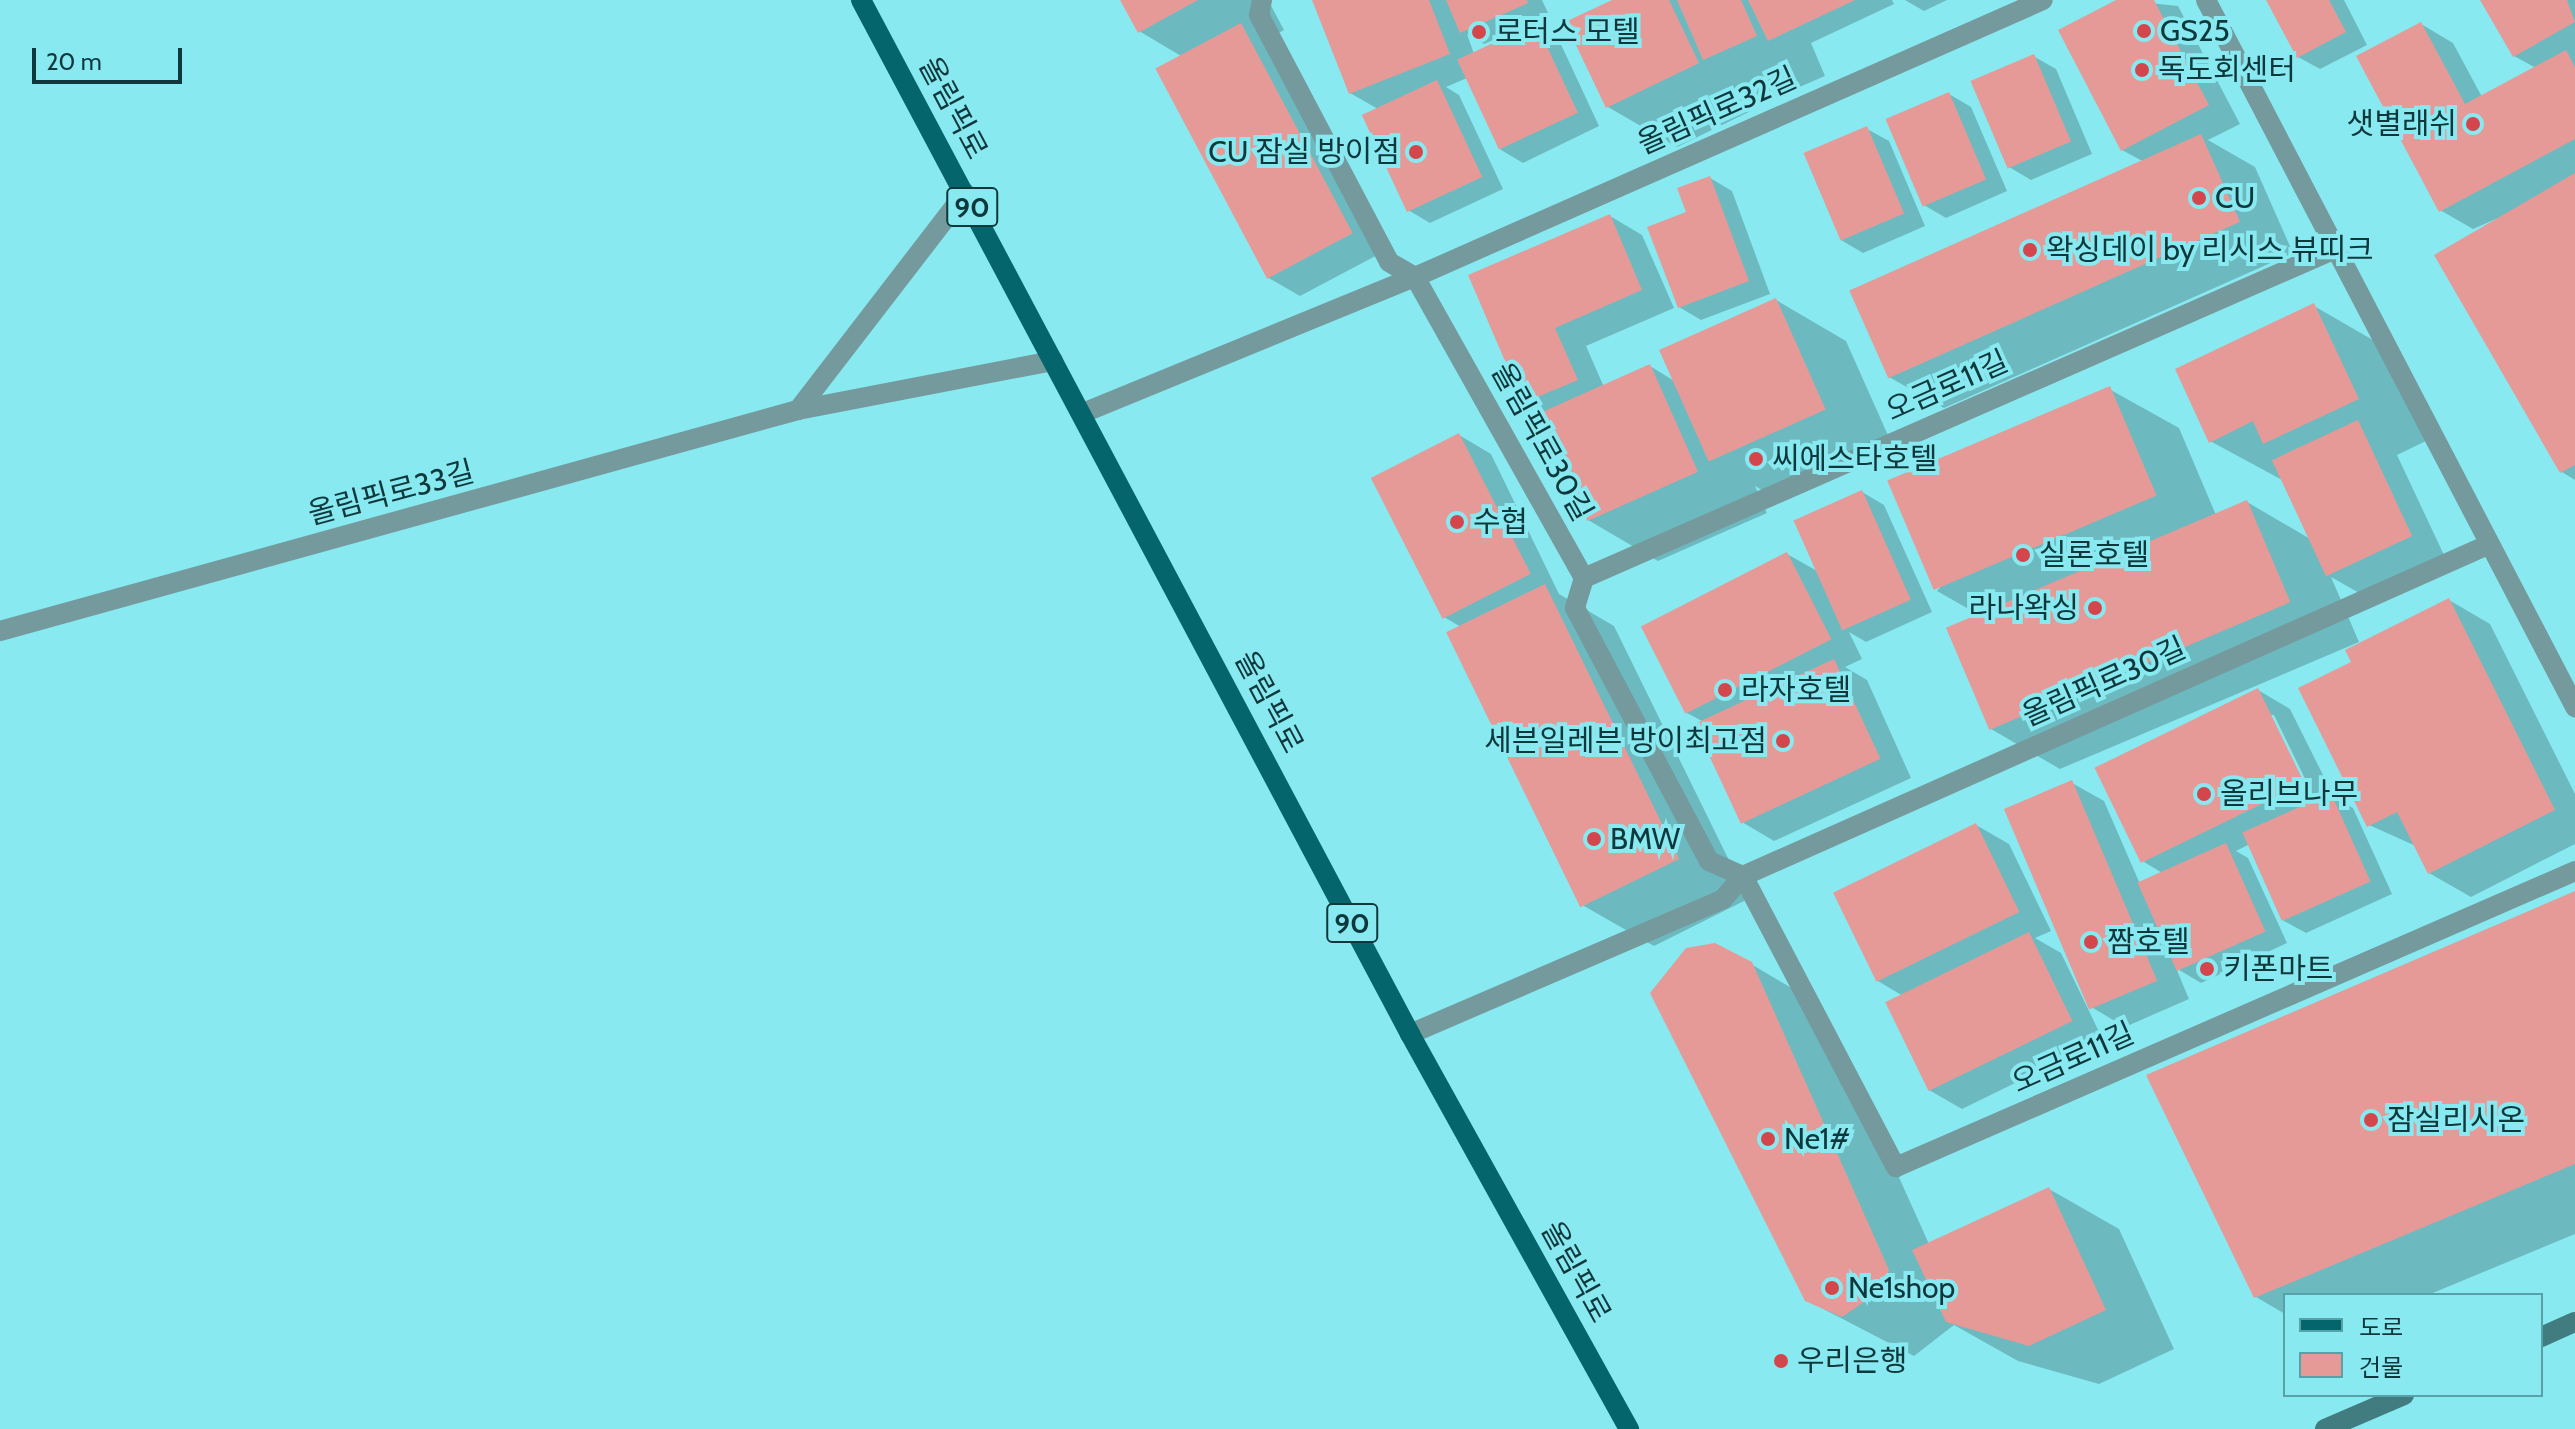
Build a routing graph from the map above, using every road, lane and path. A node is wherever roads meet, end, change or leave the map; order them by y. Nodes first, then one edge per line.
1 (861, 0) edge
2 (1262, 0) edge
3 (2043, 0) edge
4 (2206, 0) edge
5 (965, 193) junction
6 (2333, 250) junction
7 (1415, 277) junction
8 (1053, 361) junction
9 (798, 410) junction
10 (1083, 413) junction
11 (2490, 544) junction
12 (1584, 578) junction
13 (0, 631) edge
14 (2575, 707) edge
15 (2575, 871) edge
16 (1743, 876) junction
17 (1410, 1034) junction
18 (2575, 1322) edge
19 (2543, 1336) edge
20 (2399, 1397) edge
21 (1629, 1429) edge
22 (2325, 1429) edge

1 - 5 main road, 올림픽로 / 90
2 - 7 street
3 - 7 street, 올림픽로32길
4 - 6 street
5 - 8 main road, 올림픽로 / 90
5 - 9 street
6 - 11 street
6 - 12 street, 오금로11길
7 - 10 street, 올림픽로32길
7 - 12 street, 올림픽로30길
8 - 9 street, 올림픽로33길
8 - 10 main road, 올림픽로 / 90
9 - 13 street, 올림픽로33길
10 - 17 main road, 올림픽로 / 90
11 - 14 street
11 - 16 street, 올림픽로30길
12 - 16 street
15 - 16 street, 오금로11길
16 - 17 street, 올림픽로30길
17 - 21 main road, 올림픽로 / 90
18 - 19 main road
20 - 22 main road

